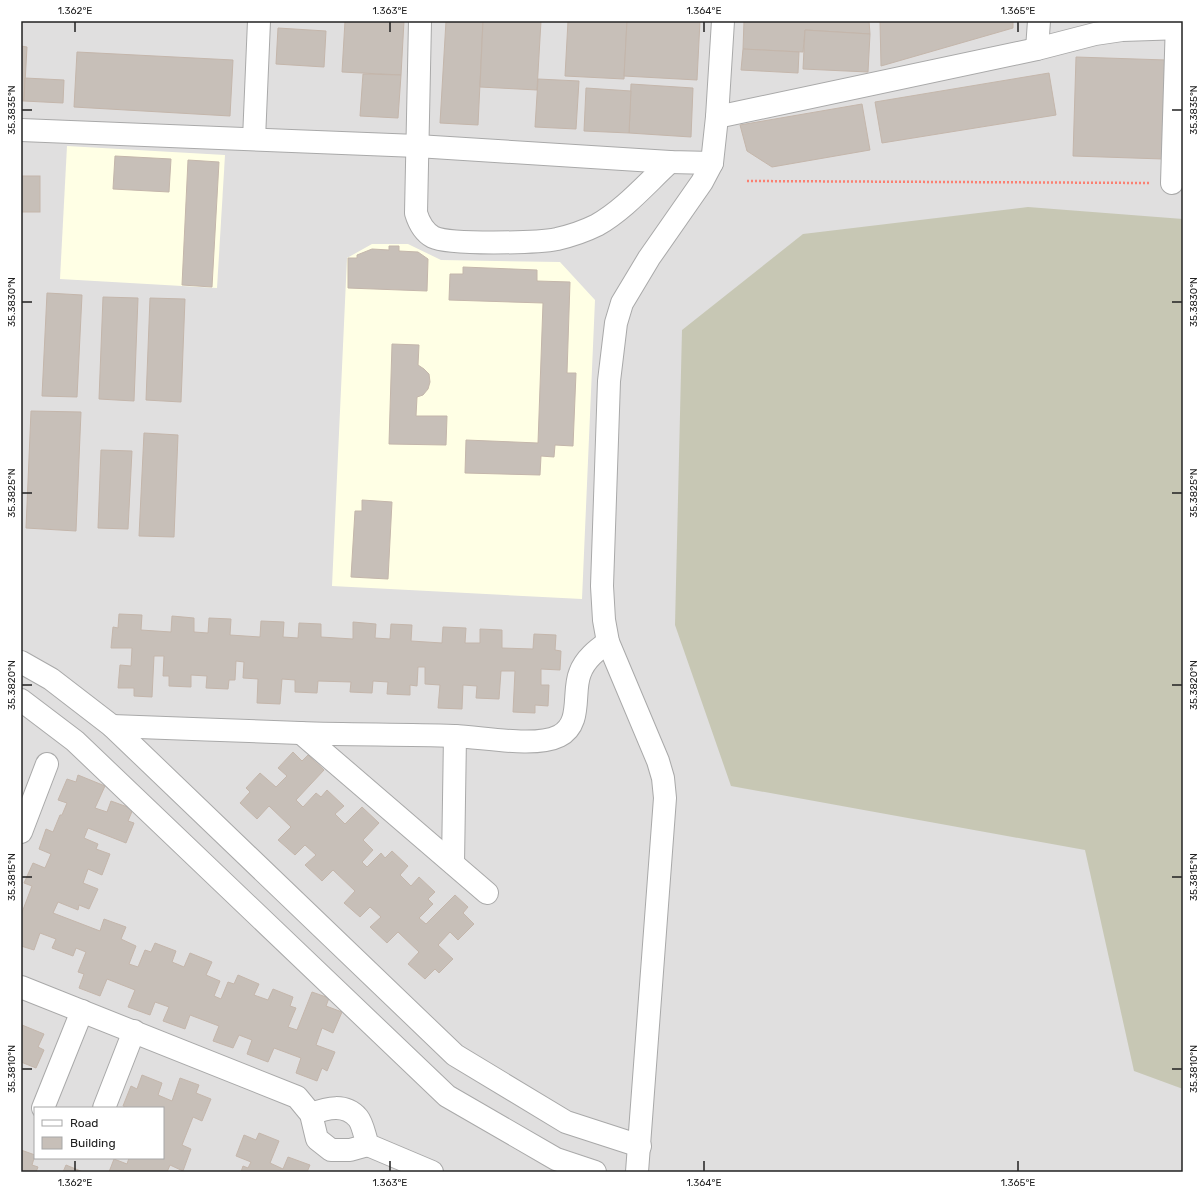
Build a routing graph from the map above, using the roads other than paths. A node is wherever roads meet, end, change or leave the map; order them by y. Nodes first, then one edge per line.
1 (259, 21) edge
2 (420, 21) edge
3 (723, 21) edge
4 (1039, 21) edge
5 (1179, 26) edge
6 (1037, 49) junction
7 (717, 117) junction
8 (21, 130) edge
9 (254, 139) junction
10 (417, 146) junction
11 (670, 162) junction
12 (712, 163) junction
13 (1172, 183) road end
14 (608, 642) junction
15 (21, 662) edge
16 (21, 700) edge
17 (112, 726) junction
18 (301, 733) junction
19 (455, 736) junction
20 (47, 764) dead end
21 (21, 832) edge
22 (452, 863) junction
23 (487, 893) dead end
24 (21, 987) edge
25 (82, 1011) junction
26 (134, 1032) junction
27 (43, 1107) edge
28 (104, 1107) edge
29 (311, 1114) junction
30 (368, 1145) junction
31 (640, 1146) junction
32 (432, 1172) edge
33 (595, 1172) edge
34 (638, 1172) edge

1 - 9 street
2 - 10 street
3 - 7 street
4 - 6 street
5 - 6 street
5 - 13 street
6 - 7 street
7 - 12 street
8 - 9 street
9 - 10 street
10 - 11 street
10 - 11 street
11 - 12 street
12 - 14 street
14 - 19 street
14 - 31 street
15 - 17 street
16 - 33 street
17 - 18 street
17 - 31 street
18 - 19 street
18 - 22 street
19 - 22 street
20 - 21 street
22 - 23 street
24 - 25 street
25 - 26 street
25 - 27 street
26 - 28 street
26 - 29 street
29 - 30 street
29 - 30 street
30 - 32 street
31 - 34 street

